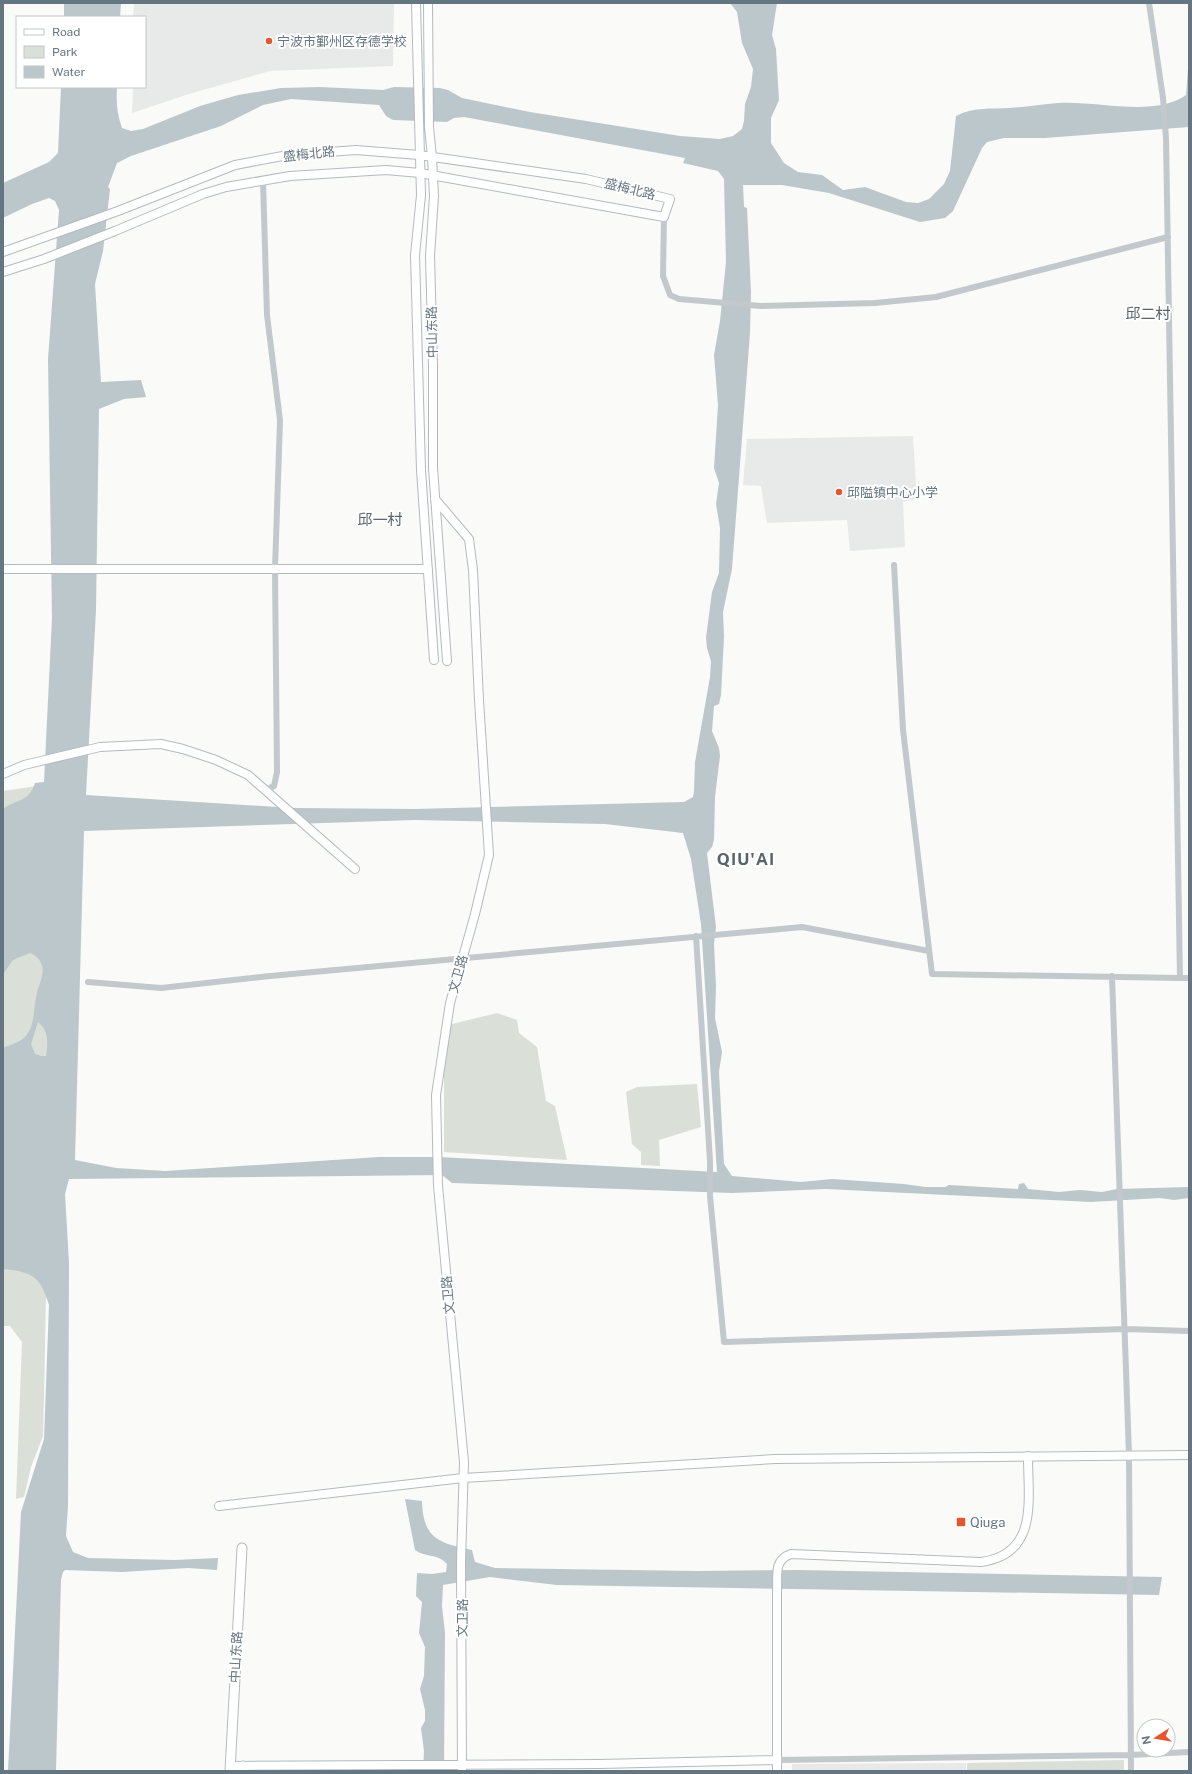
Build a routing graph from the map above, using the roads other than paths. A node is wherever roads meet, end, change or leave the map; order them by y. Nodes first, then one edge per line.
1 (416, 3) edge
2 (428, 3) edge
3 (1149, 3) edge
4 (419, 154) junction
5 (432, 157) junction
6 (420, 173) junction
7 (433, 176) junction
8 (263, 181) junction
9 (664, 218) junction
10 (1168, 237) junction
11 (3, 252) edge
12 (3, 272) edge
13 (435, 499) junction
14 (894, 565) dead end
15 (3, 569) edge
16 (275, 569) junction
17 (428, 569) junction
18 (434, 660) dead end
19 (446, 661) dead end
20 (3, 774) edge
21 (266, 790) junction
22 (355, 869) dead end
23 (696, 936) junction
24 (929, 951) junction
25 (1112, 976) junction
26 (1180, 978) junction
27 (1189, 978) edge
28 (88, 982) dead end
29 (1125, 1329) junction
30 (1189, 1331) edge
31 (1129, 1455) junction
32 (1189, 1455) edge
33 (1028, 1456) junction
34 (463, 1478) junction
35 (219, 1506) dead end
36 (242, 1548) dead end
37 (1189, 1752) edge
38 (1131, 1755) junction
39 (777, 1760) junction
40 (462, 1767) edge
41 (599, 1767) edge
42 (230, 1768) edge
43 (243, 1768) edge
44 (777, 1771) edge
45 (1131, 1771) edge

1 - 4 main road, 中山东路
2 - 5 main road, 中山东路
3 - 10 street
4 - 5 main road, 盛梅北路
4 - 6 main road, 中山东路
4 - 11 main road, 盛梅北路
5 - 7 main road, 中山东路
5 - 9 main road, 盛梅北路
6 - 7 main road, 盛梅北路
6 - 8 main road, 盛梅北路
6 - 17 main road, 中山东路
7 - 9 main road, 盛梅北路
7 - 13 main road, 中山东路
8 - 12 main road, 盛梅北路
8 - 16 street
9 - 10 street
10 - 26 street
13 - 19 main road, 中山东路
13 - 34 main road, 文卫路
14 - 24 street
15 - 16 main road
16 - 17 main road
16 - 21 street
17 - 18 main road, 中山东路
20 - 21 main road
21 - 22 main road
23 - 24 street
23 - 28 street
23 - 29 street
24 - 25 street
25 - 26 street
25 - 29 street
26 - 27 street
29 - 30 street
29 - 31 street
31 - 32 main road
31 - 33 main road
31 - 38 street
33 - 34 main road
33 - 39 main road
34 - 35 main road
34 - 40 main road, 文卫路
36 - 42 main road, 中山东路
37 - 38 street
38 - 39 street
38 - 45 street
39 - 41 main road
39 - 44 main road
40 - 41 main road
40 - 43 main road
42 - 43 main road

